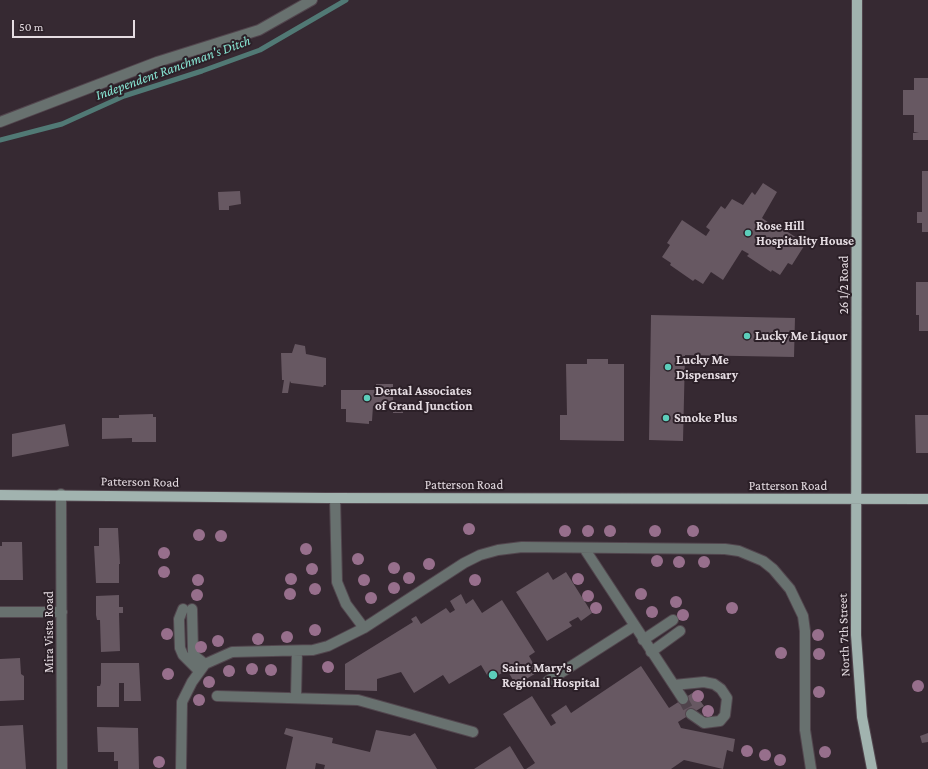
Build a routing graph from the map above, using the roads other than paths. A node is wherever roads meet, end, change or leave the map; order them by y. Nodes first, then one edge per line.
1 (312, 0) edge
2 (857, 0) edge
3 (0, 122) edge
4 (61, 494) junction
5 (0, 495) edge
6 (336, 498) junction
7 (856, 499) junction
8 (928, 499) edge
9 (584, 548) junction
10 (188, 609) dead end
11 (0, 612) edge
12 (62, 612) junction
13 (673, 620) dead end
14 (634, 626) junction
15 (364, 628) junction
16 (680, 631) dead end
17 (643, 640) junction
18 (297, 651) junction
19 (651, 652) junction
20 (202, 667) junction
21 (548, 681) dead end
22 (674, 685) junction
23 (217, 696) dead end
24 (296, 697) junction
25 (682, 699) tunnel mouth
26 (692, 714) tunnel mouth
27 (473, 732) dead end
28 (62, 769) edge
29 (181, 769) edge
30 (811, 769) edge
31 (872, 769) edge

1 - 3 street
2 - 7 main road, 26 1/2 Road
4 - 5 main road, Patterson Road
4 - 6 main road, Patterson Road
4 - 12 street, Mira Vista Road
6 - 7 main road, Patterson Road
6 - 15 street
7 - 8 main road, Patterson Road
7 - 31 main road, North 7th Street
9 - 14 street
9 - 15 street
9 - 30 street
10 - 20 street
11 - 12 street
12 - 28 street, Mira Vista Road
13 - 17 street
14 - 17 street
14 - 21 street
15 - 18 street
16 - 19 street
17 - 19 street
18 - 20 street
18 - 24 street
19 - 22 street
20 - 29 street
22 - 25 street
22 - 26 street
23 - 24 street
24 - 27 street

